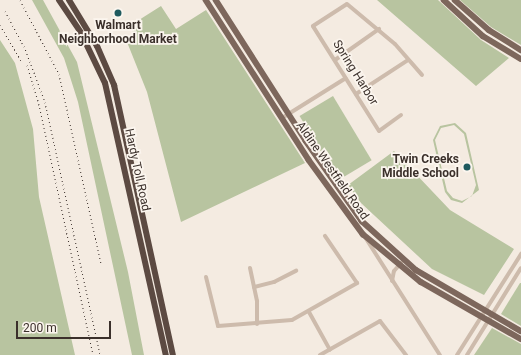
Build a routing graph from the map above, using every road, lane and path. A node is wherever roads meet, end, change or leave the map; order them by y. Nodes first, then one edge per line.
1 (59, 0) edge
2 (69, 0) edge
3 (206, 0) edge
4 (216, 0) edge
5 (444, 0) edge
6 (455, 0) edge
7 (459, 5) junction
8 (453, 9) junction
9 (232, 26) junction
10 (379, 29) junction
11 (225, 31) junction
12 (508, 42) junction
13 (504, 49) junction
14 (521, 50) edge
15 (521, 59) edge
16 (334, 60) junction
17 (408, 60) junction
18 (422, 75) dead end
19 (346, 78) junction
20 (356, 94) junction
21 (288, 113) junction
22 (401, 115) dead end
23 (282, 118) junction
24 (333, 182) junction
25 (326, 186) junction
26 (363, 234) junction
27 (325, 236) dead end
28 (521, 254) edge
29 (404, 260) junction
30 (398, 266) junction
31 (250, 268) dead end
32 (521, 268) edge
33 (296, 271) dead end
34 (206, 278) dead end
35 (392, 282) junction
36 (436, 282) junction
37 (254, 287) junction
38 (432, 288) junction
39 (488, 311) junction
40 (309, 312) junction
41 (494, 315) junction
42 (484, 318) junction
43 (490, 321) junction
44 (257, 324) junction
45 (521, 331) edge
46 (521, 339) edge
47 (330, 350) junction
48 (166, 355) edge
49 (173, 355) edge
50 (320, 355) edge
51 (406, 355) edge
52 (440, 355) edge
53 (457, 355) edge
54 (467, 355) edge

1 - 48 highway, Hardy Toll Road
2 - 49 highway, Hardy Toll Road
3 - 11 main road, Aldine Westfield Road
4 - 9 main road, Aldine Westfield Road
5 - 8 main road
6 - 7 main road
7 - 8 main road
7 - 12 main road
8 - 13 main road
9 - 11 main road
9 - 21 main road, Aldine Westfield Road
10 - 16 street
10 - 16 street, Spring Harbor
10 - 17 street
11 - 23 main road, Aldine Westfield Road
12 - 13 main road
12 - 14 main road
13 - 15 main road
16 - 19 street, Spring Harbor
17 - 18 street
17 - 20 street
19 - 20 street, Spring Harbor
19 - 21 street
20 - 22 street, Spring Harbor
21 - 23 street
21 - 24 main road, Aldine Westfield Road
23 - 25 main road, Aldine Westfield Road
24 - 25 main road
24 - 29 main road, Aldine Westfield Road
25 - 26 main road, Aldine Westfield Road
26 - 30 main road, Aldine Westfield Road
26 - 35 street
27 - 40 street
28 - 39 street
29 - 30 street
29 - 36 main road, Aldine Westfield Road
30 - 35 street
30 - 38 main road, Aldine Westfield Road
31 - 37 street
32 - 41 street
33 - 37 street
34 - 44 street
35 - 52 street
36 - 38 main road
36 - 39 main road, Aldine Westfield Road
37 - 44 street
38 - 42 main road, Aldine Westfield Road
39 - 41 main road, Aldine Westfield Road
39 - 42 street
40 - 44 street
40 - 47 street
41 - 43 street
41 - 45 main road, Aldine Westfield Road
42 - 43 main road, Aldine Westfield Road
42 - 53 street
43 - 46 main road, Aldine Westfield Road
43 - 54 street
47 - 50 street
47 - 51 street

